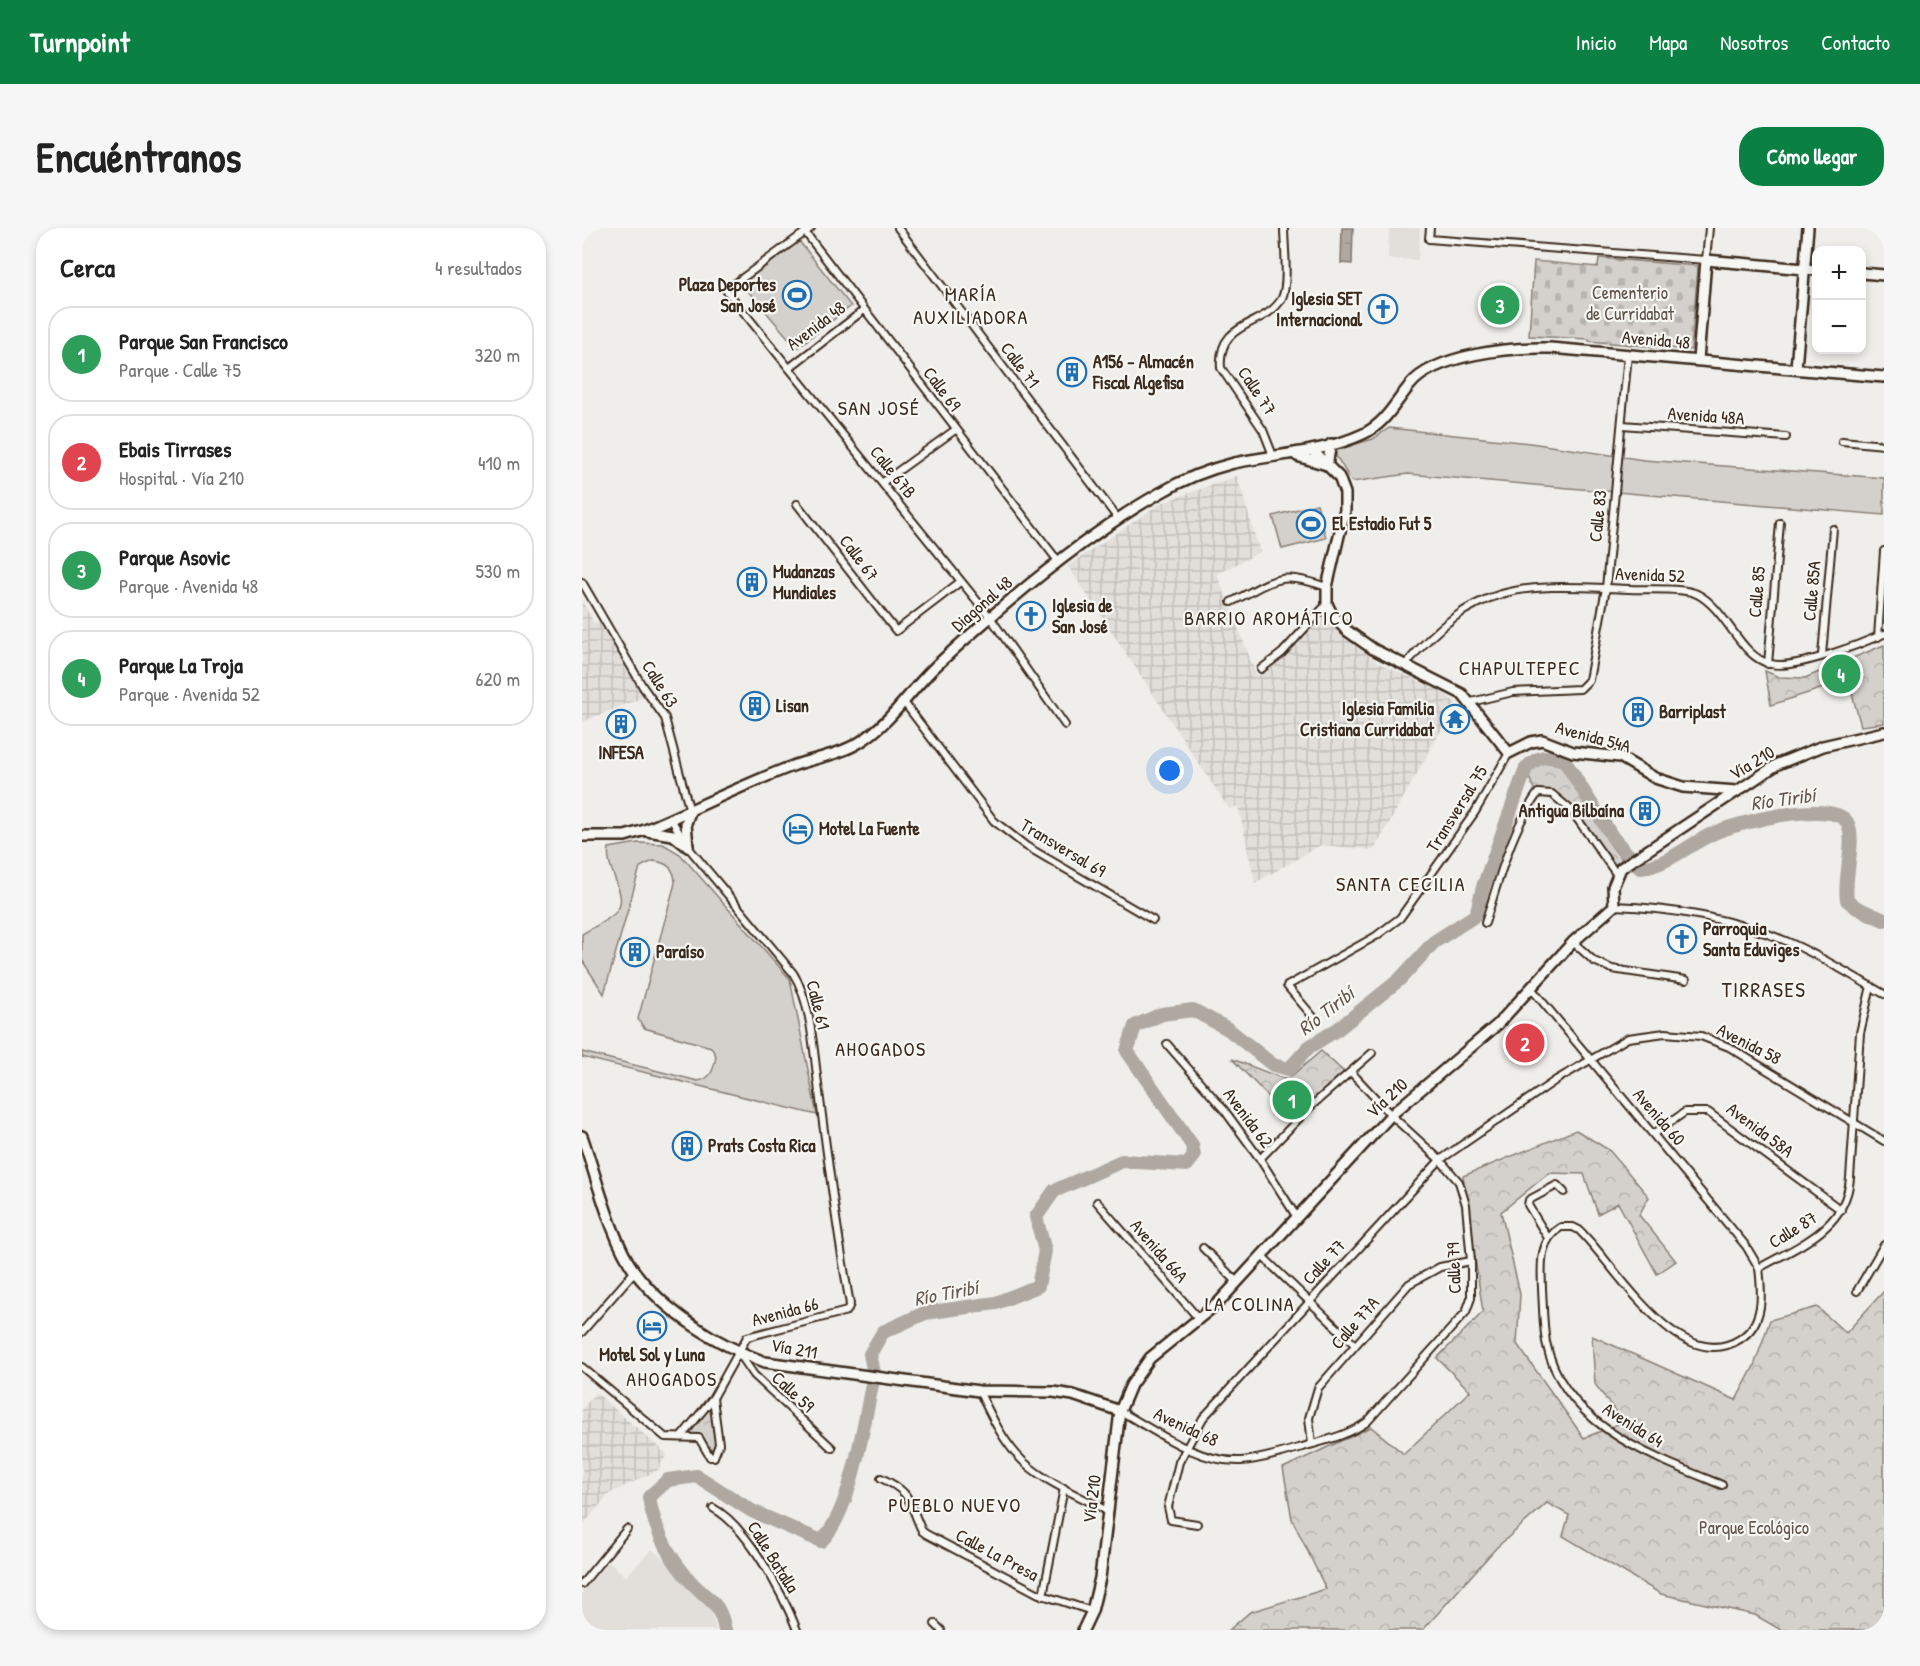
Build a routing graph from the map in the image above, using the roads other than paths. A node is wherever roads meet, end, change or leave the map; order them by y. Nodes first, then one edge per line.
1 (811, 228) edge
2 (898, 228) edge
3 (1284, 228) edge
4 (1430, 228) edge
5 (1709, 228) edge
6 (1808, 228) edge
7 (805, 232) junction
8 (1706, 260) junction
9 (1804, 269) junction
10 (1812, 270) edge
11 (1866, 273) edge
12 (1884, 275) edge
13 (864, 310) junction
14 (1628, 354) junction
15 (1698, 360) junction
16 (789, 368) junction
17 (1796, 368) junction
18 (1884, 377) edge
19 (1622, 425) junction
20 (955, 430) junction
21 (1786, 437) dead end
22 (1842, 441) dead end
23 (1331, 444) junction
24 (1884, 445) edge
25 (1312, 450) junction
26 (1294, 455) junction
27 (1274, 458) junction
28 (1326, 465) junction
29 (883, 482) junction
30 (797, 504) dead end
31 (1119, 520) junction
32 (1780, 523) dead end
33 (1833, 529) dead end
34 (1884, 551) edge
35 (1058, 561) junction
36 (582, 582) edge
37 (960, 582) junction
38 (1327, 587) junction
39 (1606, 588) junction
40 (1231, 602) dead end
41 (1327, 604) junction
42 (990, 617) junction
43 (1881, 636) edge
44 (1822, 655) junction
45 (1405, 664) junction
46 (1768, 664) junction
47 (1261, 669) dead end
48 (903, 701) junction
49 (1471, 702) junction
50 (1065, 725) dead end
51 (1884, 732) edge
52 (1509, 753) junction
53 (1737, 791) junction
54 (690, 812) junction
55 (671, 819) junction
56 (645, 830) junction
57 (582, 836) edge
58 (688, 847) junction
59 (1619, 871) junction
60 (1614, 906) junction
61 (1154, 920) dead end
62 (1485, 923) dead end
63 (1573, 942) junction
64 (1686, 980) dead end
65 (1871, 986) junction
66 (1531, 988) junction
67 (1884, 994) edge
68 (1315, 1019) dead end
69 (1167, 1044) dead end
70 (1372, 1053) dead end
71 (1590, 1062) junction
72 (1351, 1072) junction
73 (1391, 1115) junction
74 (1853, 1122) junction
75 (1655, 1133) junction
76 (582, 1136) edge
77 (1884, 1141) edge
78 (1260, 1159) junction
79 (1440, 1160) junction
80 (1564, 1192) dead end
81 (1097, 1202) dead end
82 (1841, 1210) junction
83 (1296, 1216) junction
84 (1548, 1238) junction
85 (1884, 1245) edge
86 (1203, 1248) dead end
87 (1262, 1256) junction
88 (1471, 1261) junction
89 (1759, 1268) junction
90 (634, 1272) junction
91 (1238, 1283) junction
92 (1857, 1291) dead end
93 (1310, 1303) junction
94 (847, 1311) joint
95 (1198, 1319) junction
96 (582, 1332) edge
97 (1355, 1345) junction
98 (739, 1353) junction
99 (582, 1367) edge
100 (979, 1391) junction
101 (713, 1398) junction
102 (1120, 1411) junction
103 (681, 1437) junction
104 (1312, 1444) junction
105 (1185, 1447) junction
106 (832, 1448) dead end
107 (881, 1478) dead end
108 (1722, 1485) dead end
109 (1064, 1488) junction
110 (713, 1508) dead end
111 (1107, 1510) junction
112 (1197, 1524) dead end
113 (627, 1529) dead end
114 (582, 1584) edge
115 (1043, 1596) junction
116 (1092, 1611) junction
117 (935, 1624) dead end
118 (797, 1630) edge
119 (941, 1630) edge
120 (1083, 1630) edge

1 - 7 street
2 - 31 street, Calle 71
3 - 27 street, Calle 77
4 - 8 street
5 - 8 street
6 - 9 street
7 - 13 street, Calle 69
7 - 16 street, Calle 67B
8 - 9 street
8 - 15 street
9 - 10 street
9 - 17 street
11 - 12 street
13 - 16 street, Avenida 48
13 - 20 street, Calle 69
14 - 15 street, Avenida 48
14 - 19 street, Calle 83
14 - 23 street, Avenida 48
15 - 17 street, Avenida 48
16 - 29 street, Calle 67B
17 - 18 street, Avenida 48
19 - 21 street, Avenida 48A
19 - 39 street, Calle 83
20 - 29 street
20 - 35 street, Calle 69
22 - 24 street
23 - 25 street, Avenida 48
23 - 28 street
25 - 26 street, Diagonal 48
25 - 28 street
26 - 27 street, Diagonal 48
26 - 28 street
27 - 31 street, Diagonal 48
28 - 38 street
29 - 37 street, Calle 67B
30 - 37 street, Calle 67
31 - 35 street, Diagonal 48
32 - 46 street, Calle 85
33 - 44 street, Calle 85A
34 - 43 street
35 - 42 street, Diagonal 48
36 - 54 street, Calle 63
37 - 42 street, Calle 67B
38 - 40 street
38 - 41 street
39 - 45 street, Avenida 52
39 - 46 street, Avenida 52
39 - 49 street, Calle 83
41 - 45 street
41 - 47 street
42 - 48 street, Diagonal 48
42 - 50 street
43 - 44 street
44 - 46 street
45 - 49 street
48 - 54 street, Diagonal 48
48 - 61 street, Transversal 69
49 - 52 street
51 - 53 street, Vía 210
52 - 53 street, Avenida 54A
52 - 68 street, Transversal 75
53 - 59 street, Vía 210
54 - 55 street, Diagonal 48
54 - 58 street
55 - 56 street, Diagonal 48
55 - 58 street, Calle 61
56 - 57 street
56 - 58 street
58 - 94 street, Calle 61
59 - 60 street
59 - 62 street
60 - 63 street, Vía 210
60 - 65 street
63 - 64 street
63 - 66 street, Vía 210
65 - 67 street
65 - 74 street, Calle 87
66 - 71 street, Avenida 60
66 - 73 street, Vía 210
69 - 78 street, Avenida 62
70 - 72 street
71 - 74 street, Avenida 58
71 - 75 street, Avenida 60
71 - 79 street, Calle 77
72 - 73 street
72 - 78 street
73 - 79 street, Calle 79
73 - 83 street, Vía 210
74 - 77 street, Avenida 58
74 - 82 street, Calle 87
75 - 82 street, Avenida 58A
75 - 89 street, Avenida 60
76 - 90 street, Vía 211
78 - 83 street, Avenida 62
79 - 88 street, Calle 79
79 - 93 street, Calle 77
80 - 84 street
81 - 95 street, Avenida 66A
82 - 89 street, Calle 87
83 - 87 street, Vía 210
84 - 89 street, Calle 87
84 - 108 street, Avenida 64
85 - 92 street
86 - 91 street
87 - 91 street, Vía 210
87 - 93 street
88 - 97 street, Calle 77A
88 - 104 street, Calle 79
90 - 96 street
90 - 98 street, Vía 211
91 - 95 street, Vía 210
93 - 97 street
93 - 105 street, Calle 77
94 - 98 street, Avenida 66
95 - 102 street, Vía 210
97 - 104 street, Calle 77A
98 - 100 street, Vía 211
98 - 101 street, Avenida 66
98 - 106 street, Calle 59
99 - 103 street
100 - 102 street, Vía 211
100 - 109 street
101 - 103 street, Avenida 66
101 - 103 street
102 - 105 street, Avenida 68
102 - 111 street, Vía 210
104 - 105 street, Avenida 68
105 - 112 street, Calle 77
107 - 115 street, Calle La Presa
109 - 111 street
109 - 115 street
110 - 118 street, Calle Batalla
111 - 116 street, Vía 210
113 - 114 street
115 - 116 street, Calle La Presa
116 - 120 street, Vía 210
117 - 119 street

